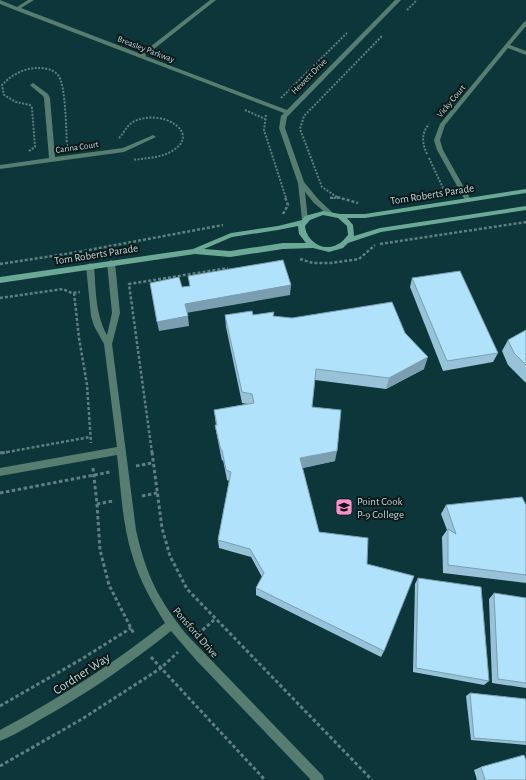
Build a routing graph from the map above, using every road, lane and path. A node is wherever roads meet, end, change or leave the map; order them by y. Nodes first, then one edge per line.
1 (31, 0) edge
2 (213, 0) edge
3 (398, 0) edge
4 (417, 0) edge
5 (0, 2) edge
6 (17, 9) junction
7 (406, 11) dead end
8 (526, 24) edge
9 (348, 32) dead end
10 (384, 34) dead end
11 (507, 46) junction
12 (526, 53) edge
13 (141, 57) junction
14 (33, 85) dead end
15 (272, 107) junction
16 (287, 112) junction
17 (153, 137) dead end
18 (52, 160) junction
19 (0, 167) edge
20 (300, 183) junction
21 (462, 188) junction
22 (444, 190) dead end
23 (526, 191) edge
24 (337, 197) junction
25 (468, 200) junction
26 (316, 201) junction
27 (359, 203) dead end
28 (302, 205) junction
29 (287, 208) junction
30 (526, 208) edge
31 (330, 213) junction
32 (278, 215) dead end
33 (340, 216) junction
34 (304, 221) junction
35 (526, 222) edge
36 (229, 224) dead end
37 (348, 241) junction
38 (312, 246) junction
39 (195, 251) junction
40 (296, 258) dead end
41 (111, 263) junction
42 (0, 264) edge
43 (90, 266) junction
44 (233, 267) edge
45 (0, 280) edge
46 (92, 290) junction
47 (74, 293) junction
48 (0, 298) edge
49 (108, 344) junction
50 (90, 437) junction
51 (122, 450) junction
52 (0, 453) edge
53 (92, 456) junction
54 (152, 463) junction
55 (123, 469) junction
56 (0, 472) edge
57 (94, 476) junction
58 (0, 493) edge
59 (156, 493) junction
60 (127, 499) junction
61 (97, 504) junction
62 (214, 620) junction
63 (171, 625) junction
64 (131, 628) junction
65 (187, 644) junction
66 (142, 648) junction
67 (161, 668) junction
68 (0, 706) edge
69 (0, 736) edge
70 (0, 766) edge
71 (265, 780) edge
72 (319, 780) edge
73 (372, 780) edge

1 - 6 street
2 - 13 street
3 - 16 street, Hewett Drive
4 - 7 path
5 - 6 street, Breasley Parkway
6 - 13 street, Breasley Parkway
8 - 11 street, Vicky Court
9 - 15 path
10 - 24 path
11 - 12 street
11 - 21 street, Vicky Court
13 - 15 street, Breasley Parkway
14 - 18 street
15 - 16 street, Breasley Parkway
15 - 29 path
16 - 20 street
17 - 18 street, Carina Court
18 - 19 street, Carina Court
20 - 26 street
20 - 28 street
21 - 22 path
21 - 25 street, Vicky Court
23 - 25 street, Tom Roberts Parade
24 - 26 path
24 - 27 path
25 - 33 street, Tom Roberts Parade
26 - 31 street
28 - 29 path
28 - 34 street
29 - 32 path
30 - 37 street
31 - 33 street
31 - 34 street
33 - 37 street
34 - 38 street
34 - 39 street, Tom Roberts Parade
35 - 40 path
36 - 42 path
37 - 38 street
38 - 39 street, Tom Roberts Parade
39 - 41 street, Tom Roberts Parade
41 - 43 street, Tom Roberts Parade
41 - 49 street, Ponsford Drive
43 - 45 street, Tom Roberts Parade
43 - 46 street, Ponsford Drive
44 - 54 path
46 - 47 path
46 - 49 street, Ponsford Drive
47 - 48 path
47 - 50 path
49 - 51 street, Ponsford Drive
50 - 52 path
50 - 53 path
51 - 53 street
51 - 55 street, Ponsford Drive
53 - 56 street
53 - 57 path
54 - 55 path
54 - 59 path
55 - 57 path
55 - 60 street, Ponsford Drive
57 - 58 path
57 - 61 path
59 - 60 path
59 - 62 path
60 - 61 path
60 - 63 street, Ponsford Drive
61 - 64 path
62 - 65 path
62 - 73 path
63 - 65 street, Ponsford Drive
63 - 66 street, Cordner Way
64 - 66 path
64 - 68 path
65 - 67 path
65 - 72 street, Ponsford Drive
66 - 67 path
66 - 69 street, Cordner Way
67 - 70 path
67 - 71 path

